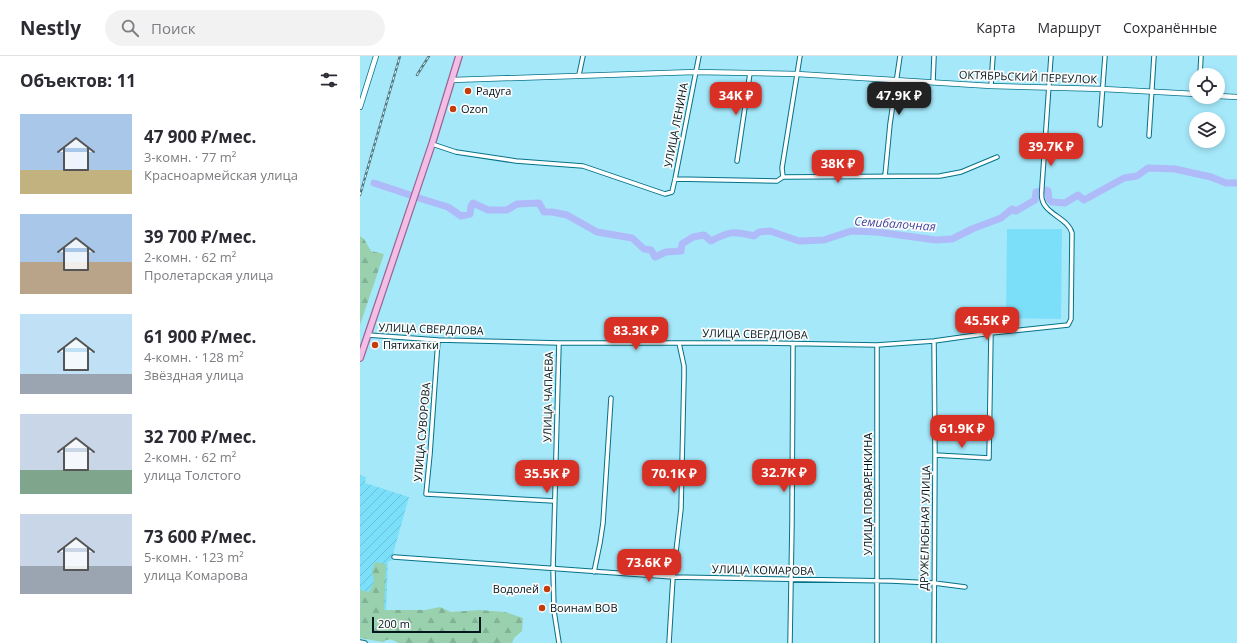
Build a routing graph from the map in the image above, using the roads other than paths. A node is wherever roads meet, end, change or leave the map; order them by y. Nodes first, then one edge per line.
1 (376, 56) edge
2 (460, 56) edge
3 (582, 56) edge
4 (699, 56) edge
5 (800, 56) edge
6 (900, 56) edge
7 (934, 56) edge
8 (993, 56) edge
9 (1051, 56) edge
10 (1105, 56) edge
11 (1154, 56) edge
12 (1202, 56) edge
13 (1201, 68) edge
14 (695, 72) junction
15 (750, 73) junction
16 (797, 74) junction
17 (579, 75) junction
18 (896, 79) junction
19 (452, 80) junction
20 (933, 82) junction
21 (991, 86) junction
22 (1049, 88) junction
23 (1103, 89) junction
24 (1152, 92) junction
25 (1189, 94) edge
26 (1225, 96) edge
27 (1237, 97) edge
28 (360, 107) edge
29 (1100, 125) dead end
30 (1149, 136) dead end
31 (432, 144) junction
32 (997, 157) dead end
33 (737, 161) dead end
34 (884, 176) junction
35 (783, 177) junction
36 (675, 179) junction
37 (991, 333) junction
38 (368, 336) junction
39 (438, 340) junction
40 (934, 341) junction
41 (559, 343) junction
42 (678, 343) junction
43 (793, 344) junction
44 (877, 345) junction
45 (360, 358) edge
46 (611, 398) dead end
47 (935, 455) junction
48 (554, 501) junction
49 (394, 557) dead end
50 (553, 569) junction
51 (594, 572) junction
52 (673, 577) junction
53 (791, 579) junction
54 (877, 581) junction
55 (934, 584) junction
56 (965, 588) dead end
57 (360, 642) edge
58 (365, 643) edge
59 (559, 643) edge
60 (669, 643) edge
61 (790, 643) edge
62 (876, 643) edge
63 (934, 643) edge

1 - 28 street
2 - 19 main road
3 - 17 street
4 - 14 street, УЛИЦА ЛЕНИНА
5 - 16 street
6 - 18 street
7 - 20 street
8 - 21 street
9 - 22 street
10 - 23 street
11 - 24 street
12 - 13 street
14 - 15 street, ОКТЯБРЬСКИЙ ПЕРЕУЛОК
14 - 17 street, ОКТЯБРЬСКИЙ ПЕРЕУЛОК
14 - 36 street, УЛИЦА ЛЕНИНА
15 - 16 street, ОКТЯБРЬСКИЙ ПЕРЕУЛОК
15 - 33 street
16 - 18 street, ОКТЯБРЬСКИЙ ПЕРЕУЛОК
16 - 35 street
17 - 19 street, ОКТЯБРЬСКИЙ ПЕРЕУЛОК
18 - 20 street, ОКТЯБРЬСКИЙ ПЕРЕУЛОК
18 - 34 street
19 - 31 main road
20 - 21 street, ОКТЯБРЬСКИЙ ПЕРЕУЛОК
21 - 22 street, ОКТЯБРЬСКИЙ ПЕРЕУЛОК
22 - 23 street, ОКТЯБРЬСКИЙ ПЕРЕУЛОК
22 - 37 street, УЛИЦА СВЕРДЛОВА
23 - 24 street, ОКТЯБРЬСКИЙ ПЕРЕУЛОК
23 - 29 street
24 - 25 street, ОКТЯБРЬСКИЙ ПЕРЕУЛОК
24 - 30 street
26 - 27 street
31 - 36 street, УЛИЦА ЛЕНИНА
31 - 38 main road
32 - 34 street
34 - 35 street
35 - 36 street
37 - 40 street, УЛИЦА СВЕРДЛОВА
37 - 47 street
38 - 39 street, УЛИЦА СВЕРДЛОВА
38 - 45 main road
39 - 41 street, УЛИЦА СВЕРДЛОВА
39 - 48 street, УЛИЦА СУВОРОВА
40 - 44 street, УЛИЦА СВЕРДЛОВА
40 - 47 street, ДРУЖЕЛЮБНАЯ УЛИЦА
41 - 42 street, УЛИЦА СВЕРДЛОВА
41 - 48 street, УЛИЦА ЧАПАЕВА
42 - 43 street, УЛИЦА СВЕРДЛОВА
42 - 52 street
43 - 44 street, УЛИЦА СВЕРДЛОВА
43 - 53 street
44 - 54 street, УЛИЦА ПОВАРЕНКИНА
46 - 51 street
47 - 55 street, ДРУЖЕЛЮБНАЯ УЛИЦА
48 - 50 street, УЛИЦА ЧАПАЕВА
49 - 50 street, УЛИЦА КОМАРОВА
50 - 51 street, УЛИЦА КОМАРОВА
50 - 59 street, УЛИЦА ЧАПАЕВА
51 - 52 street, УЛИЦА КОМАРОВА
52 - 53 street, УЛИЦА КОМАРОВА
52 - 60 street
53 - 54 street, УЛИЦА КОМАРОВА
53 - 61 street
54 - 55 street, УЛИЦА КОМАРОВА
54 - 62 street, УЛИЦА ПОВАРЕНКИНА
55 - 56 street, УЛИЦА КОМАРОВА
55 - 63 street, ДРУЖЕЛЮБНАЯ УЛИЦА
57 - 58 street

